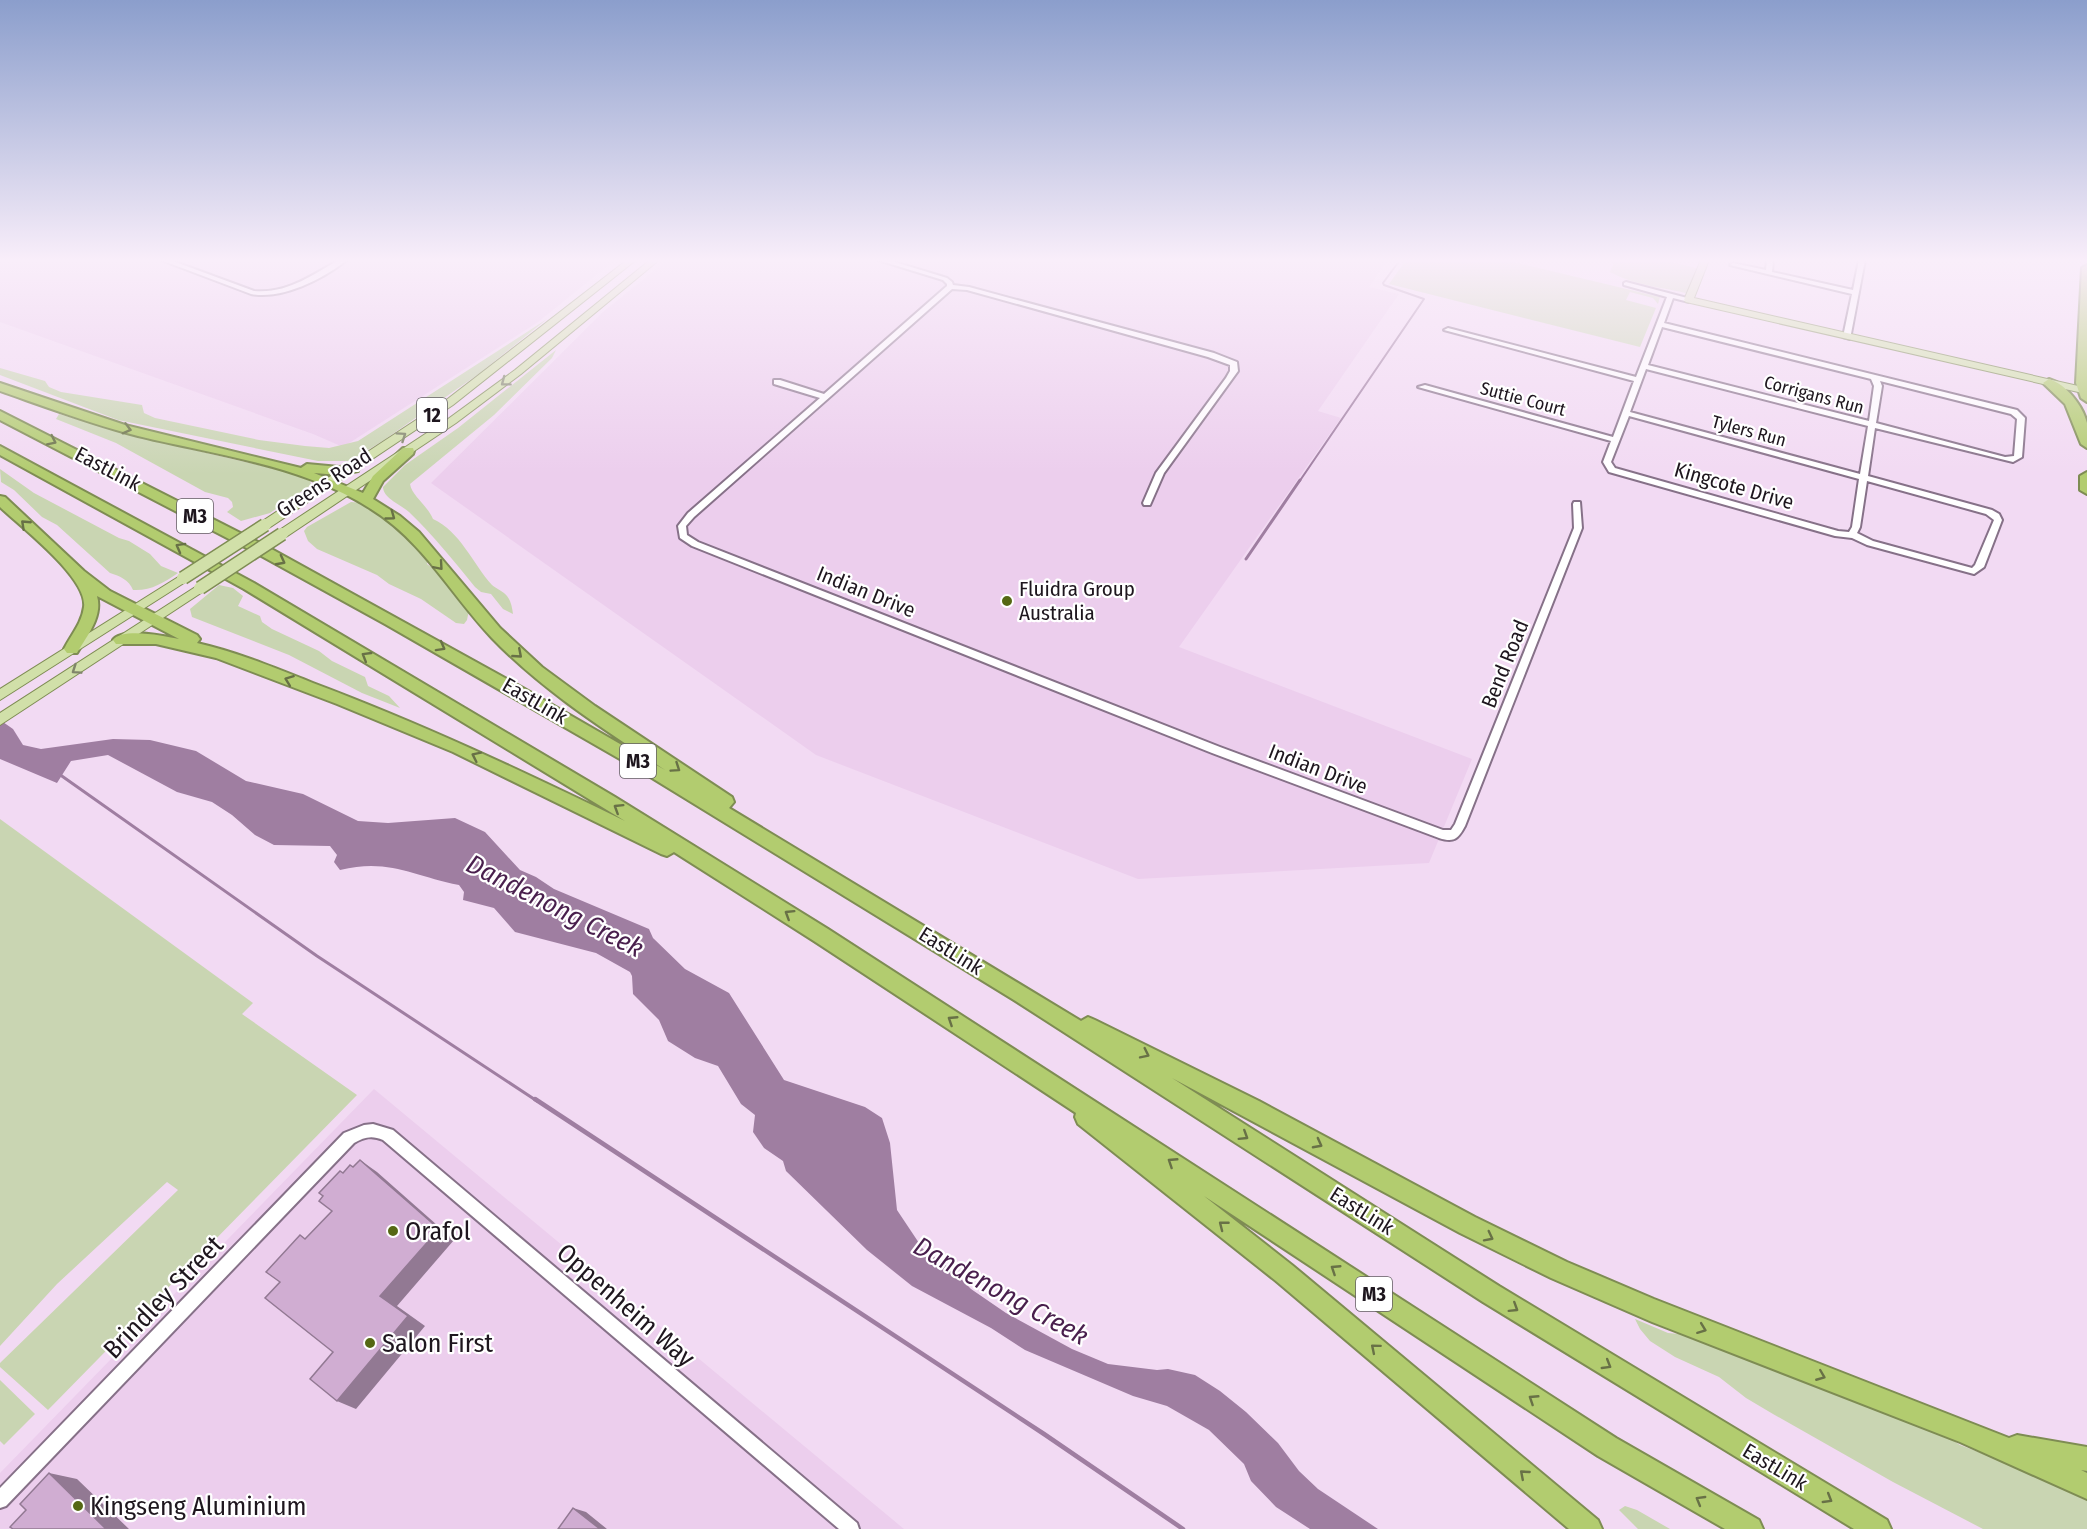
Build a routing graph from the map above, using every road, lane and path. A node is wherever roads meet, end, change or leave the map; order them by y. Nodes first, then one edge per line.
1 (542, 331) edge
2 (568, 331) edge
3 (900, 331) edge
4 (1125, 331) edge
5 (1453, 331) edge
6 (1657, 331) edge
7 (1689, 331) edge
8 (1823, 331) edge
9 (1848, 331) edge
10 (2084, 331) edge
11 (1847, 337) junction
12 (1644, 366) junction
13 (1875, 379) junction
14 (1638, 380) junction
15 (777, 382) dead end
16 (2049, 383) junction
17 (0, 387) edge
18 (1422, 387) dead end
19 (2086, 393) edge
20 (826, 397) junction
21 (1626, 413) junction
22 (0, 415) edge
23 (1872, 426) junction
24 (1616, 440) junction
25 (2087, 444) edge
26 (0, 450) edge
27 (408, 451) junction
28 (267, 462) junction
29 (353, 468) junction
30 (2087, 476) edge
31 (1864, 478) junction
32 (329, 483) junction
33 (2087, 490) edge
34 (347, 492) junction
35 (0, 500) edge
36 (366, 500) junction
37 (1147, 503) dead end
38 (1577, 504) dead end
39 (1852, 535) junction
40 (79, 574) junction
41 (134, 610) junction
42 (153, 620) junction
43 (121, 640) junction
44 (72, 649) junction
45 (219, 653) junction
46 (0, 695) edge
47 (0, 720) edge
48 (1454, 835) joint
49 (739, 882) junction
50 (883, 909) junction
51 (1017, 991) junction
52 (1002, 1052) junction
53 (363, 1131) joint
54 (1992, 1443) junction
55 (2087, 1459) edge
56 (2087, 1486) edge
57 (0, 1500) edge
58 (851, 1529) edge
59 (1589, 1529) edge
60 (1750, 1529) edge
61 (1878, 1529) edge

29 -> 1 main road, Greens Road / 12
2 -> 27 main road, Greens Road / 12
3 - 20 street, Indian Drive
4 - 37 street
5 - 14 street
6 - 12 street
7 - 13 street
8 - 11 main road
9 - 11 street
10 - 19 highway
11 - 16 main road
12 - 14 street
12 - 23 street, Corrigans Run
13 - 23 street
13 - 23 street, Corrigans Run
14 - 21 street
15 - 20 street
16 - 19 main road
16 - 25 highway
17 -> 28 highway
18 - 24 street, Suttie Court
20 - 48 street, Indian Drive
21 - 24 street
21 - 31 street, Tylers Run
22 -> 50 highway, EastLink / M3
23 - 31 street
24 - 39 street, Kingcote Drive
49 -> 26 highway, EastLink / M3
27 - 34 main road, Greens Road / 12
27 - 36 highway
28 - 29 highway
28 - 32 highway
29 - 32 main road, Greens Road / 12
30 - 33 highway
31 - 39 street
31 - 39 street, Tylers Run
32 - 34 highway
32 - 41 main road, Greens Road / 12, bridge
34 - 36 highway
34 - 42 main road, Greens Road / 12, bridge
40 -> 35 highway
36 -> 50 highway
38 - 48 street, Bend Road
40 - 41 highway
40 - 44 highway
41 - 42 highway
41 - 44 main road, Greens Road / 12
42 - 43 main road, Greens Road / 12
42 - 45 highway
43 - 45 highway
43 -> 47 main road, Greens Road / 12
44 - 46 main road, Greens Road / 12
49 -> 45 highway
52 -> 49 highway, EastLink / M3
50 - 51 highway, EastLink / M3
51 -> 54 highway
51 -> 61 highway, EastLink / M3
59 -> 52 highway
60 -> 52 highway, EastLink / M3
53 - 57 street, Brindley Street
53 - 58 street, Oppenheim Way
54 - 55 highway
54 - 56 highway

